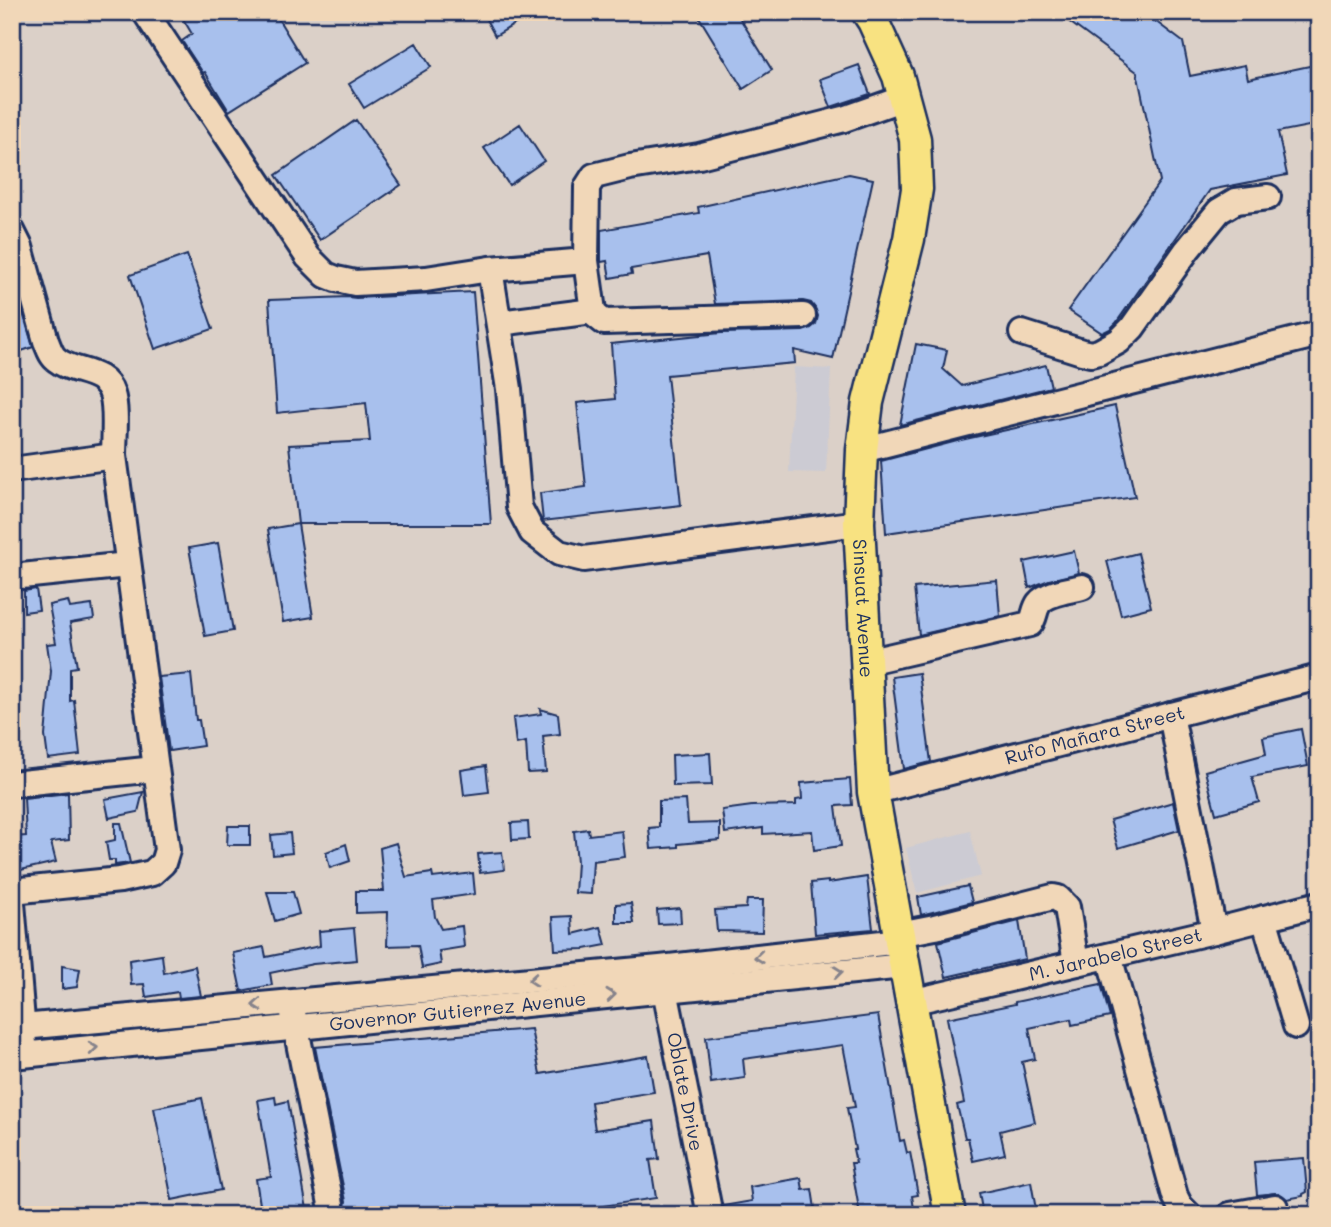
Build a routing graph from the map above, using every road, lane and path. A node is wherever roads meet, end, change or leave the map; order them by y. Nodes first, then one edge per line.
1 (145, 12) edge
2 (867, 12) edge
3 (904, 98) junction
4 (1268, 197) dead end
5 (12, 231) edge
6 (586, 261) junction
7 (490, 269) junction
8 (593, 311) junction
9 (803, 316) dead end
10 (499, 323) junction
11 (1022, 333) dead end
12 (1319, 334) edge
13 (862, 450) junction
14 (114, 456) junction
15 (12, 470) edge
16 (859, 523) junction
17 (128, 565) junction
18 (12, 577) edge
19 (1082, 587) dead end
20 (866, 662) junction
21 (1319, 677) edge
22 (1171, 715) junction
23 (155, 769) junction
24 (12, 784) edge
25 (873, 792) junction
26 (12, 891) edge
27 (12, 903) edge
28 (1319, 904) edge
29 (1264, 918) junction
30 (1214, 931) junction
31 (901, 947) junction
32 (1109, 956) junction
33 (1076, 963) junction
34 (662, 979) junction
35 (292, 1002) junction
36 (911, 1002) junction
37 (1296, 1026) dead end
38 (18, 1027) edge
39 (296, 1027) junction
40 (19, 1056) edge
41 (331, 1204) dead end
42 (1275, 1207) dead end
43 (710, 1215) edge
44 (950, 1215) edge
45 (1189, 1215) edge
46 (1230, 1215) edge

1 - 7 street
2 - 3 main road, Sinsuat Avenue
3 - 6 street
3 - 13 main road, Sinsuat Avenue
4 - 11 street
5 - 14 street
6 - 7 street
6 - 8 street
7 - 10 street
8 - 9 street
8 - 10 street
10 - 16 street
12 - 13 street
13 - 16 main road, Sinsuat Avenue
14 - 15 street
14 - 17 street
16 - 20 main road, Sinsuat Avenue
17 - 18 street
17 - 23 street
19 - 20 street
20 - 25 main road, Sinsuat Avenue
21 - 22 street, Rufo Mañara Street
22 - 25 street, Rufo Mañara Street
22 - 30 street
23 - 24 street
23 - 26 street
25 - 31 main road, Sinsuat Avenue
27 - 38 street
28 - 29 street, M. Jarabelo Street
29 - 30 street, M. Jarabelo Street
29 - 37 street
30 - 32 street, M. Jarabelo Street
31 - 33 street, Governor Gutierrez Avenue
31 - 34 street, Governor Gutierrez Avenue
31 - 36 main road, Sinsuat Avenue
32 - 33 street, M. Jarabelo Street
32 - 45 street
33 - 36 street, M. Jarabelo Street
34 -> 35 street, Governor Gutierrez Avenue
39 -> 34 street, Governor Gutierrez Avenue
34 - 43 street, Oblate Drive
35 -> 38 street, Governor Gutierrez Avenue
35 - 39 street
36 - 44 main road, Sinsuat Avenue
38 - 40 street
40 -> 39 street, Governor Gutierrez Avenue
39 - 41 street
42 - 46 street

